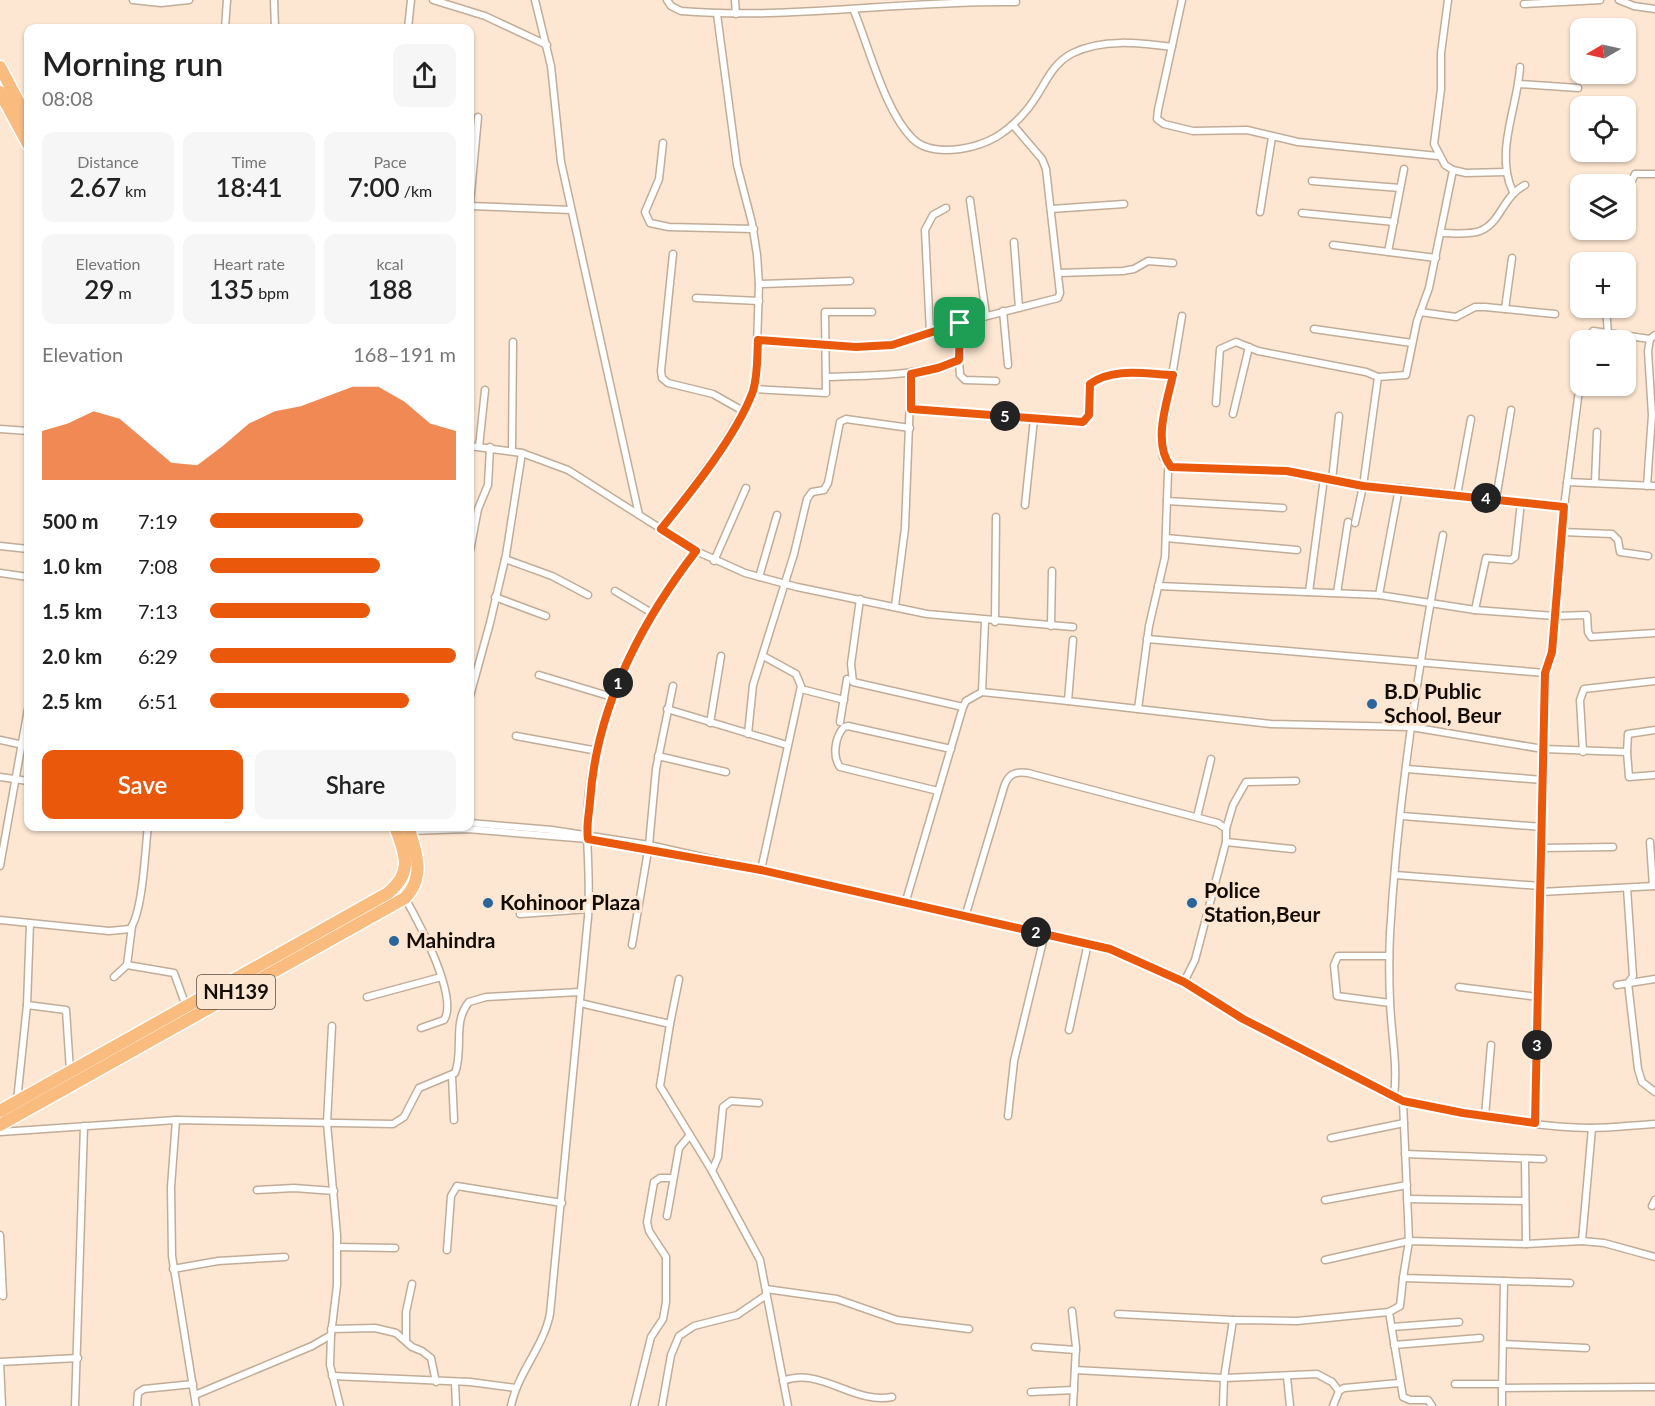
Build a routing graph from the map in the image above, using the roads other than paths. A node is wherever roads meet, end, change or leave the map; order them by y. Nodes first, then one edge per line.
1 (133, 0) edge
2 (139, 0) edge
3 (189, 0) edge
4 (227, 0) edge
5 (274, 0) edge
6 (411, 0) edge
7 (433, 0) edge
8 (535, 0) edge
9 (667, 0) edge
10 (735, 0) edge
11 (1182, 0) edge
12 (1448, 0) edge
13 (1600, 0) edge
14 (1619, 0) edge
15 (171, 1) edge
16 (1550, 1) edge
17 (950, 2) edge
18 (1016, 2) dead end
19 (1524, 4) dead end
20 (1655, 9) edge
21 (854, 11) junction
22 (717, 14) junction
23 (736, 14) junction
24 (225, 24) edge
25 (274, 24) edge
26 (408, 24) edge
27 (547, 45) junction
28 (1172, 47) junction
29 (0, 67) edge
30 (1520, 67) dead end
31 (1519, 84) junction
32 (1578, 88) dead end
33 (0, 92) edge
34 (24, 112) edge
35 (478, 117) dead end
36 (1013, 125) junction
37 (24, 137) edge
38 (1272, 137) junction
39 (663, 143) dead end
40 (1438, 156) junction
41 (474, 161) edge
42 (1404, 169) dead end
43 (1453, 170) junction
44 (1506, 172) junction
45 (1636, 174) edge
46 (1655, 174) edge
47 (1312, 181) dead end
48 (1525, 186) dead end
49 (1400, 188) junction
50 (1513, 192) junction
51 (970, 200) dead end
52 (1125, 204) dead end
53 (474, 205) edge
54 (946, 208) dead end
55 (1052, 209) junction
56 (571, 210) junction
57 (1260, 212) dead end
58 (1302, 213) dead end
59 (1394, 222) junction
60 (754, 229) junction
61 (1442, 233) junction
62 (1014, 242) dead end
63 (1333, 245) dead end
64 (1388, 252) junction
65 (673, 254) dead end
66 (1436, 258) junction
67 (1512, 258) dead end
68 (1173, 263) dead end
69 (1058, 273) junction
70 (850, 281) dead end
71 (759, 284) junction
72 (696, 298) dead end
73 (759, 301) junction
74 (1019, 308) junction
75 (1505, 309) junction
76 (1003, 311) junction
77 (872, 312) dead end
78 (1420, 312) junction
79 (1556, 314) dead end
80 (986, 315) junction
81 (1182, 316) dead end
82 (960, 323) junction
83 (1314, 329) dead end
84 (930, 333) junction
85 (1636, 336) edge
86 (1652, 337) edge
87 (758, 340) junction
88 (513, 342) dead end
89 (1412, 343) junction
90 (824, 345) junction
91 (1249, 347) junction
92 (959, 360) junction
93 (1008, 365) dead end
94 (911, 374) junction
95 (1173, 375) junction
96 (826, 376) junction
97 (1378, 377) junction
98 (996, 381) dead end
99 (753, 389) junction
100 (485, 390) dead end
101 (1578, 396) edge
102 (1216, 403) dead end
103 (911, 409) junction
104 (1511, 410) dead end
105 (743, 411) junction
106 (1233, 414) dead end
107 (1339, 416) dead end
108 (1034, 419) junction
109 (1471, 419) dead end
110 (910, 428) junction
111 (0, 429) edge
112 (24, 431) edge
113 (1598, 432) dead end
114 (474, 446) edge
115 (479, 447) junction
116 (490, 447) junction
117 (512, 451) junction
118 (522, 453) junction
119 (1171, 467) junction
120 (1324, 478) junction
121 (1332, 480) junction
122 (1567, 482) junction
123 (1595, 483) junction
124 (1363, 486) junction
125 (1651, 486) edge
126 (746, 488) dead end
127 (1399, 488) junction
128 (1457, 495) junction
129 (1496, 499) junction
130 (1167, 501) junction
131 (1521, 502) junction
132 (1025, 505) dead end
133 (1564, 507) junction
134 (1283, 508) dead end
135 (639, 515) junction
136 (777, 515) dead end
137 (996, 517) dead end
138 (661, 529) junction
139 (474, 530) edge
140 (1562, 532) junction
141 (1443, 535) dead end
142 (1166, 538) junction
143 (0, 546) edge
144 (24, 549) edge
145 (1297, 550) dead end
146 (696, 551) junction
147 (1648, 556) dead end
148 (505, 559) junction
149 (714, 561) junction
150 (1052, 571) dead end
151 (0, 573) edge
152 (24, 576) edge
153 (759, 577) junction
154 (785, 584) junction
155 (1158, 586) junction
156 (615, 591) dead end
157 (1309, 592) junction
158 (1337, 593) junction
159 (588, 595) dead end
160 (1379, 595) junction
161 (495, 597) junction
162 (860, 599) junction
163 (1430, 604) junction
164 (895, 606) junction
165 (1476, 610) junction
166 (652, 614) junction
167 (546, 615) dead end
168 (1555, 615) junction
169 (986, 621) junction
170 (995, 622) junction
171 (1051, 626) junction
172 (1073, 627) dead end
173 (1655, 633) edge
174 (1147, 639) junction
175 (1073, 640) dead end
176 (721, 656) dead end
177 (763, 656) junction
178 (474, 658) edge
179 (478, 659) junction
180 (1420, 661) junction
181 (1545, 673) junction
182 (539, 675) dead end
183 (474, 678) edge
184 (847, 679) dead end
185 (1655, 681) edge
186 (673, 686) dead end
187 (801, 689) junction
188 (982, 692) junction
189 (612, 697) junction
190 (844, 700) junction
191 (1068, 701) junction
192 (963, 707) junction
193 (1138, 709) junction
194 (667, 710) junction
195 (840, 722) dead end
196 (710, 723) junction
197 (1411, 727) junction
198 (1655, 730) edge
199 (748, 734) junction
200 (516, 736) dead end
201 (0, 740) edge
202 (24, 745) edge
203 (788, 746) junction
204 (1543, 748) junction
205 (24, 749) edge
206 (951, 749) junction
207 (597, 751) junction
208 (1583, 752) junction
209 (1627, 752) junction
210 (658, 756) junction
211 (1211, 759) dead end
212 (1407, 769) junction
213 (726, 772) dead end
214 (1655, 775) edge
215 (0, 777) edge
216 (16, 779) junction
217 (24, 780) edge
218 (1296, 780) dead end
219 (1542, 780) junction
220 (938, 791) junction
221 (1402, 816) junction
222 (1197, 817) junction
223 (474, 823) edge
224 (1542, 827) junction
225 (1226, 829) junction
226 (474, 830) edge
227 (147, 831) edge
228 (403, 831) edge
229 (404, 831) edge
230 (587, 837) junction
231 (1226, 842) junction
232 (1650, 842) dead end
233 (649, 847) junction
234 (1613, 847) dead end
235 (1541, 848) junction
236 (1292, 849) dead end
237 (0, 866) edge
238 (761, 870) junction
239 (1395, 875) junction
240 (1654, 886) edge
241 (1628, 888) junction
242 (1540, 889) junction
243 (405, 898) junction
244 (905, 904) junction
245 (589, 909) junction
246 (520, 914) dead end
247 (965, 917) junction
248 (0, 920) edge
249 (30, 923) junction
250 (132, 926) junction
251 (1045, 933) junction
252 (1088, 943) junction
253 (632, 945) dead end
254 (1389, 956) junction
255 (127, 965) junction
256 (114, 977) dead end
257 (441, 977) junction
258 (679, 979) dead end
259 (1655, 979) edge
260 (1184, 982) junction
261 (1628, 983) junction
262 (1617, 985) dead end
263 (1459, 987) dead end
264 (580, 992) junction
265 (367, 997) dead end
266 (1538, 997) junction
267 (580, 1003) junction
268 (1390, 1003) junction
269 (27, 1005) junction
270 (190, 1011) junction
271 (670, 1024) junction
272 (332, 1026) dead end
273 (421, 1028) dead end
274 (1069, 1030) dead end
275 (1491, 1045) dead end
276 (70, 1072) junction
277 (452, 1076) junction
278 (1655, 1092) edge
279 (1394, 1096) junction
280 (1403, 1101) junction
281 (17, 1102) junction
282 (759, 1103) dead end
283 (0, 1111) edge
284 (1008, 1116) dead end
285 (1485, 1116) junction
286 (176, 1120) junction
287 (454, 1120) dead end
288 (327, 1123) junction
289 (1404, 1123) junction
290 (1535, 1123) junction
291 (1655, 1124) edge
292 (0, 1125) edge
293 (84, 1126) junction
294 (1592, 1128) junction
295 (0, 1132) edge
296 (690, 1136) junction
297 (1331, 1138) dead end
298 (1405, 1154) junction
299 (1525, 1159) junction
300 (1543, 1159) dead end
301 (712, 1171) junction
302 (673, 1178) junction
303 (1407, 1185) junction
304 (257, 1190) dead end
305 (334, 1191) junction
306 (1407, 1199) junction
307 (1325, 1200) dead end
308 (1525, 1201) junction
309 (562, 1203) junction
310 (667, 1216) dead end
311 (0, 1235) edge
312 (1409, 1240) junction
313 (1582, 1241) junction
314 (1526, 1244) junction
315 (337, 1247) junction
316 (395, 1248) dead end
317 (447, 1250) dead end
318 (285, 1257) dead end
319 (1655, 1257) edge
320 (1325, 1260) dead end
321 (173, 1269) junction
322 (1403, 1278) junction
323 (1504, 1281) junction
324 (1570, 1283) dead end
325 (412, 1284) dead end
326 (766, 1292) junction
327 (3, 1296) dead end
328 (1072, 1311) dead end
329 (1389, 1312) junction
330 (1118, 1314) dead end
331 (1233, 1320) junction
332 (1459, 1322) dead end
333 (1392, 1327) junction
334 (969, 1329) dead end
335 (331, 1332) junction
336 (1480, 1338) dead end
337 (406, 1341) junction
338 (1503, 1344) junction
339 (1394, 1345) junction
340 (1035, 1347) dead end
341 (1586, 1348) dead end
342 (1076, 1350) junction
343 (78, 1358) junction
344 (1075, 1370) junction
345 (332, 1376) junction
346 (1287, 1377) junction
347 (1224, 1378) junction
348 (783, 1381) junction
349 (436, 1382) junction
350 (455, 1382) junction
351 (1399, 1383) junction
352 (193, 1384) junction
353 (1455, 1384) dead end
354 (1502, 1386) junction
355 (516, 1388) junction
356 (1655, 1388) edge
357 (1074, 1390) junction
358 (1339, 1391) junction
359 (1031, 1392) dead end
360 (195, 1395) junction
361 (892, 1397) dead end
362 (2, 1406) edge
363 (75, 1406) edge
364 (137, 1406) edge
365 (196, 1406) edge
366 (340, 1406) edge
367 (456, 1406) edge
368 (511, 1406) edge
369 (634, 1406) edge
370 (662, 1406) edge
371 (788, 1406) edge
372 (1073, 1406) edge
373 (1223, 1406) edge
374 (1290, 1406) edge
375 (1333, 1406) edge
376 (1432, 1406) edge
377 (1502, 1406) edge

1 - 2 street
2 - 15 street
3 - 15 street
4 - 24 street
5 - 25 street
6 - 26 street
7 - 27 street
8 - 27 street
9 - 22 street
10 - 23 street
11 - 28 street
12 - 40 street
13 - 16 street
14 - 20 street
16 - 19 street
17 - 18 street
17 - 21 street
21 - 23 street
21 - 36 street
22 - 23 street
22 - 60 street
27 - 56 street
28 - 36 street
28 - 38 street
29 - 34 highway
30 - 31 street
31 - 32 street
31 - 44 street
33 - 37 highway
35 - 41 street
36 - 55 street
38 - 40 street
38 - 57 street
39 - 60 street
40 - 43 street
42 - 49 street
43 - 44 street
43 - 61 street
44 - 50 street
45 - 46 street
47 - 49 street
48 - 50 street
49 - 59 street
50 - 61 street
51 - 80 street
52 - 55 street
53 - 56 street
54 - 84 street
55 - 69 street
56 - 135 street
58 - 59 street
59 - 64 street
60 - 71 street
61 - 66 street
62 - 74 street
63 - 64 street
64 - 66 street
65 - 105 street
66 - 78 street
67 - 75 street
68 - 69 street
69 - 74 street
70 - 71 street
71 - 73 street
72 - 73 street
73 - 87 street
74 - 76 street
75 - 78 street
75 - 79 street
76 - 80 street
76 - 93 street
77 - 90 street
78 - 89 street
80 - 82 street
81 - 95 street
82 - 84 street
82 - 92 street
83 - 89 street
84 - 90 street
85 - 86 street
86 - 125 street
87 - 90 street
87 - 99 street
88 - 117 street
89 - 97 street
90 - 96 street
91 - 97 street
91 - 102 street
91 - 106 street
92 - 94 street
92 - 98 street
94 - 96 street
94 - 103 street
95 - 108 street
95 - 119 street
96 - 99 street
97 - 124 street
99 - 105 street
100 - 115 street
101 - 122 street
103 - 108 street
103 - 110 street
104 - 129 street
105 - 138 street
107 - 121 street
108 - 132 street
109 - 128 street
110 - 154 street
110 - 164 street
111 - 112 street
113 - 123 street
114 - 115 street
115 - 116 street
116 - 117 street
116 - 139 street
117 - 118 street
118 - 135 street
118 - 148 street
119 - 120 street
119 - 130 street
120 - 121 street
120 - 157 street
121 - 124 street
122 - 123 street
122 - 133 street
123 - 125 street
124 - 127 street
124 - 158 street
126 - 149 street
127 - 128 street
127 - 160 street
128 - 129 street
129 - 131 street
130 - 134 street
130 - 142 street
131 - 133 street
131 - 165 street
133 - 140 street
135 - 138 street
136 - 153 street
137 - 170 street
138 - 146 street
140 - 147 street
140 - 168 street
141 - 163 street
142 - 145 street
142 - 155 street
143 - 144 street
146 - 149 street
146 - 166 street
148 - 159 street
148 - 161 street
149 - 153 street
150 - 171 street
151 - 152 street
153 - 154 street
154 - 162 street
154 - 177 street
155 - 157 street
155 - 174 street
156 - 166 street
157 - 158 street
158 - 160 street
160 - 163 street
161 - 167 street
161 - 179 street
162 - 164 street
162 - 192 street
163 - 165 street
163 - 180 street
164 - 169 street
165 - 168 street
166 - 189 street
168 - 173 street
168 - 181 street
169 - 170 street
169 - 188 street
170 - 171 street
171 - 172 street
174 - 180 street
174 - 193 street
175 - 191 street
176 - 196 street
177 - 187 street
177 - 199 street
178 - 179 street
179 - 183 street
180 - 181 street
180 - 197 street
181 - 204 street
182 - 189 street
184 - 190 street
185 - 208 street
186 - 194 street
187 - 190 street
187 - 203 street
188 - 191 street
188 - 192 street
189 - 207 street
190 - 195 street
191 - 193 street
192 - 206 street
193 - 197 street
194 - 196 street
194 - 210 street
196 - 199 street
197 - 204 street
197 - 212 street
198 - 209 street
199 - 203 street
200 - 207 street
201 - 202 street
203 - 238 street
204 - 208 street
204 - 219 street
205 - 216 street
206 - 220 street
206 - 220 street
207 - 230 street
208 - 209 street
209 - 214 street
210 - 213 street
210 - 233 street
211 - 222 street
212 - 219 street
212 - 221 street
215 - 216 street
216 - 217 street
216 - 237 street
218 - 225 street
219 - 224 street
220 - 244 street
221 - 224 street
221 - 239 street
222 - 225 street
222 - 247 street
223 - 230 street
224 - 235 street
225 - 231 street
226 - 230 street
227 - 250 street
228 - 270 highway, NH139
229 - 243 highway
230 - 233 street
230 - 245 street
231 - 236 street
231 - 260 street
232 - 240 street
233 - 238 street
233 - 253 street
234 - 235 street
235 - 242 street
238 - 244 street
239 - 242 street
239 - 254 street
240 - 241 street
241 - 242 street
241 - 261 street
242 - 266 street
243 - 257 street
243 - 270 highway, NH139
244 - 247 street
245 - 246 street
245 - 264 street
247 - 251 street
248 - 249 street
249 - 250 street
249 - 269 street
250 - 255 street
251 - 252 street
251 - 284 street
252 - 260 street
252 - 274 street
254 - 268 street
254 - 268 street
255 - 256 street
255 - 270 street
257 - 265 street
257 - 273 street
258 - 271 street
259 - 261 street
260 - 279 street
261 - 262 street
261 - 278 street
263 - 266 street
264 - 267 street
264 - 277 street
266 - 290 street
267 - 271 street
267 - 309 street
268 - 279 street
269 - 276 street
269 - 281 street
270 - 276 highway, NH139
270 - 292 highway, NH139
271 - 296 street
272 - 288 street
275 - 285 street
276 - 281 highway, NH139
277 - 287 street
277 - 288 street
279 - 280 street
280 - 285 street
280 - 289 street
281 - 283 highway, NH139
282 - 301 street
285 - 290 street
286 - 288 street
286 - 293 street
286 - 321 street
288 - 305 street
289 - 297 street
289 - 298 street
290 - 294 street
291 - 294 street
293 - 295 street
293 - 343 street
294 - 313 street
296 - 301 street
296 - 302 street
298 - 299 street
298 - 303 street
299 - 300 street
299 - 308 street
301 - 326 street
302 - 310 street
302 - 369 street
303 - 306 street
303 - 307 street
304 - 305 street
305 - 315 street
306 - 308 street
306 - 312 street
308 - 314 street
309 - 317 street
309 - 355 street
311 - 327 street
312 - 314 street
312 - 320 street
312 - 322 street
313 - 314 street
313 - 319 street
315 - 316 street
315 - 335 street
318 - 321 street
321 - 352 street
322 - 323 street
322 - 329 street
323 - 324 street
323 - 338 street
325 - 337 street
326 - 334 street
326 - 348 street
326 - 370 street
328 - 342 street
329 - 331 street
329 - 333 street
330 - 331 street
331 - 347 street
332 - 333 street
333 - 339 street
335 - 337 street
335 - 345 street
335 - 360 street
336 - 339 street
337 - 349 street
338 - 341 street
338 - 354 street
339 - 351 street
340 - 342 street
342 - 344 street
343 - 362 street
343 - 363 street
344 - 347 street
344 - 357 street
345 - 349 street
345 - 366 street
346 - 347 street
346 - 358 street
346 - 374 street
347 - 373 street
348 - 361 street
348 - 371 street
349 - 350 street
350 - 355 street
350 - 367 street
351 - 358 street
351 - 376 street
352 - 360 street
352 - 364 street
353 - 354 street
354 - 356 street
354 - 377 street
355 - 368 street
357 - 359 street
357 - 372 street
358 - 375 street
360 - 365 street

